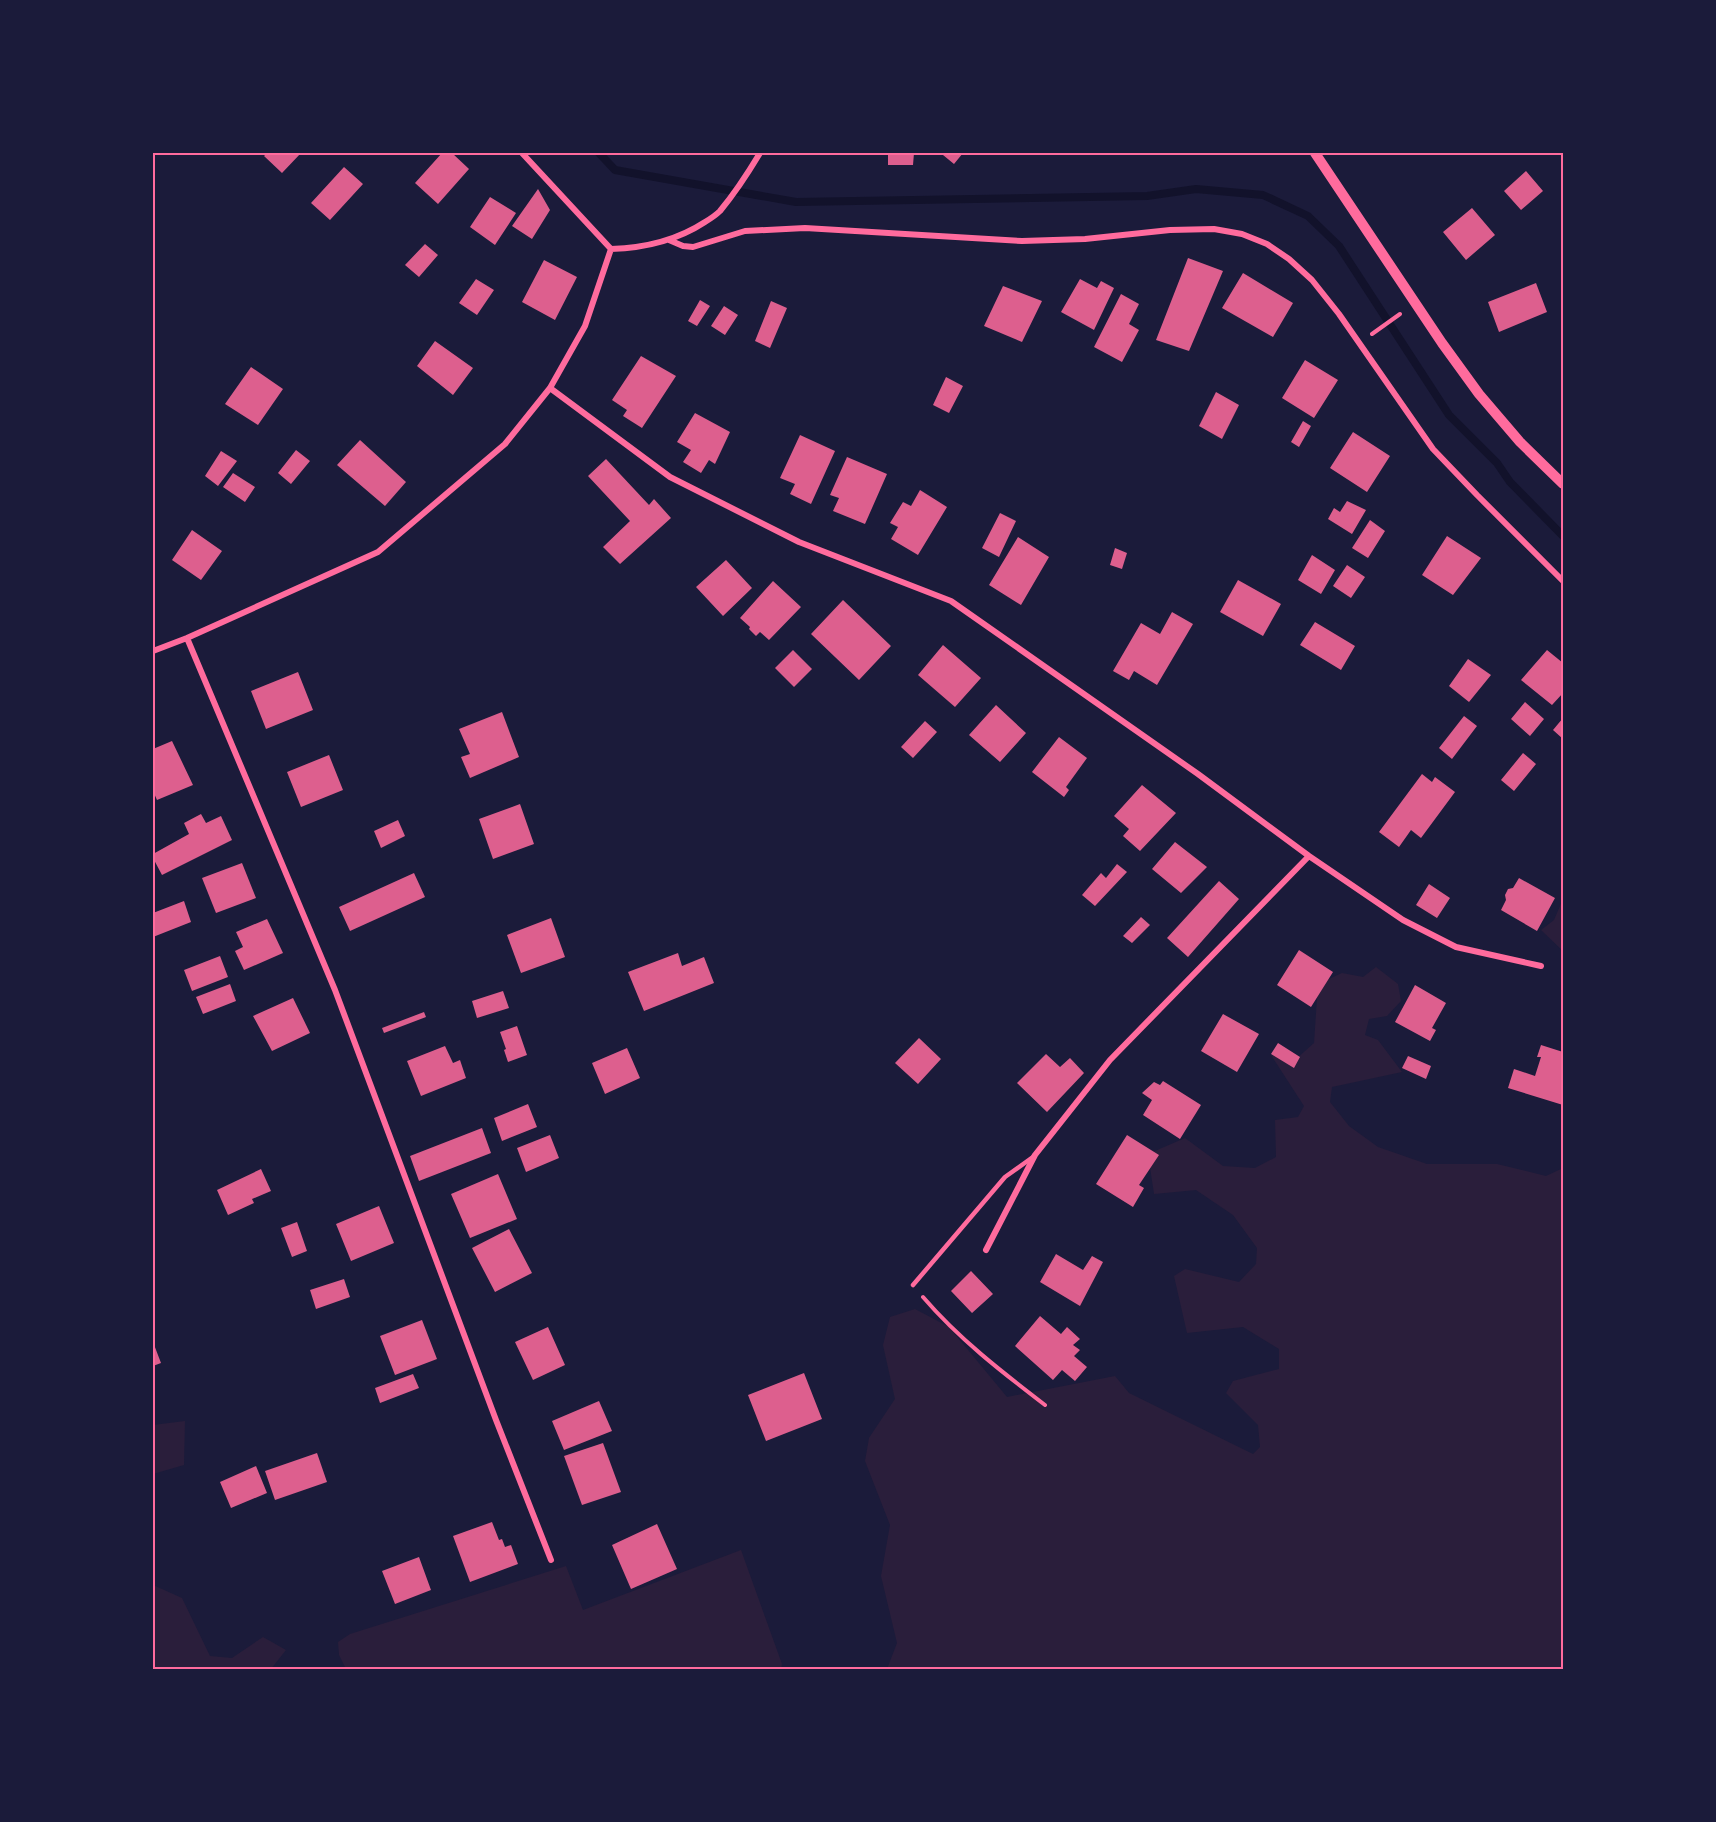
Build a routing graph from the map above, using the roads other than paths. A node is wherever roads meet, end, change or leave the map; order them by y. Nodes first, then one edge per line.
1 (522, 153) edge
2 (760, 153) edge
3 (1315, 153) edge
4 (669, 240) junction
5 (611, 249) junction
6 (550, 388) junction
7 (1563, 484) edge
8 (1563, 581) edge
9 (187, 638) junction
10 (153, 651) edge
11 (1309, 856) junction
12 (1541, 966) dead end
13 (1035, 1155) junction
14 (986, 1250) dead end
15 (913, 1285) road end
16 (551, 1560) dead end

1 - 5 street
2 - 4 street
3 - 7 street
4 - 5 street
4 - 8 street
5 - 6 street
6 - 9 street
6 - 11 street
9 - 10 street
9 - 16 street
11 - 12 street
11 - 13 street
13 - 14 street
13 - 15 lane

